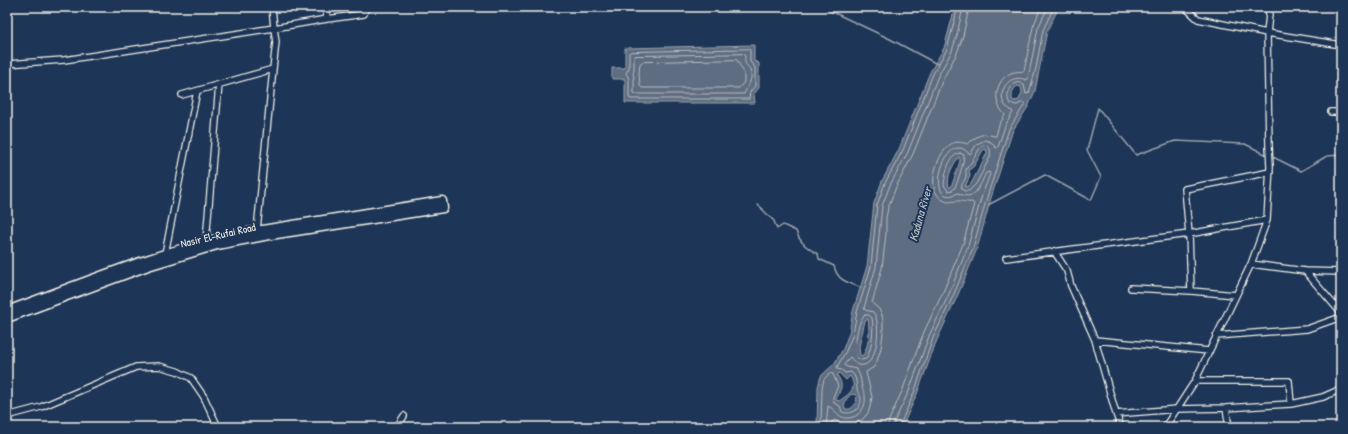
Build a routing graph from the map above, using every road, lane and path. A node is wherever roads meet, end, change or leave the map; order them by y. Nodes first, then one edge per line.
1 (272, 7) edge
2 (326, 7) edge
3 (366, 7) edge
4 (1185, 7) edge
5 (1268, 7) edge
6 (327, 19) junction
7 (274, 28) junction
8 (1267, 33) junction
9 (1341, 45) edge
10 (7, 64) edge
11 (273, 69) junction
12 (219, 84) junction
13 (197, 91) junction
14 (182, 95) dead end
15 (1331, 112) dead end
16 (1341, 112) edge
17 (1270, 170) junction
18 (443, 208) dead end
19 (346, 220) junction
20 (1267, 220) junction
21 (257, 230) junction
22 (1189, 234) junction
23 (206, 241) junction
24 (1054, 252) junction
25 (165, 254) junction
26 (1006, 258) dead end
27 (1251, 264) junction
28 (1305, 271) junction
29 (1341, 272) edge
30 (81, 287) junction
31 (1131, 288) dead end
32 (1191, 291) junction
33 (1236, 295) junction
34 (7, 311) edge
35 (1341, 313) edge
36 (1341, 317) edge
37 (7, 318) edge
38 (1216, 336) junction
39 (1095, 340) junction
40 (1209, 351) junction
41 (1194, 381) junction
42 (1341, 389) edge
43 (1290, 404) junction
44 (1226, 408) junction
45 (1177, 409) junction
46 (1116, 414) junction
47 (7, 416) edge
48 (404, 416) dead end
49 (1169, 422) junction
50 (218, 427) edge
51 (397, 427) edge
52 (1121, 427) edge
53 (1165, 427) edge
54 (1173, 427) edge
55 (1229, 427) edge

1 - 7 street
2 - 6 street
3 - 6 street
4 - 8 street
5 - 8 street
6 - 7 street
7 - 10 street
7 - 11 street
8 - 9 street
8 - 17 street
11 - 12 street
11 - 21 street
12 - 13 street
12 - 23 street
13 - 14 street
13 - 25 street
15 - 16 street
17 - 20 street
17 - 22 street
18 - 19 main road
19 - 21 main road, Nasir El-Rufai Road
19 - 30 main road, Nasir El-Rufai Road
20 - 22 street
20 - 27 street
21 - 23 main road, Nasir El-Rufai Road
22 - 24 street
22 - 32 street
23 - 25 main road, Nasir El-Rufai Road
24 - 26 street
24 - 39 street
25 - 30 main road, Nasir El-Rufai Road
27 - 28 street
27 - 33 street
28 - 29 street
28 - 35 street
30 - 34 main road, Nasir El-Rufai Road
30 - 37 main road, Nasir El-Rufai Road
31 - 32 street
32 - 33 street
33 - 38 street
36 - 38 street
38 - 40 street
39 - 40 street
39 - 46 street
40 - 41 street
41 - 43 street
41 - 45 street
42 - 43 street
43 - 44 street
44 - 45 street
44 - 55 street
45 - 46 street
45 - 49 street
46 - 52 street
47 - 50 street
48 - 51 street
49 - 53 street
49 - 54 street

